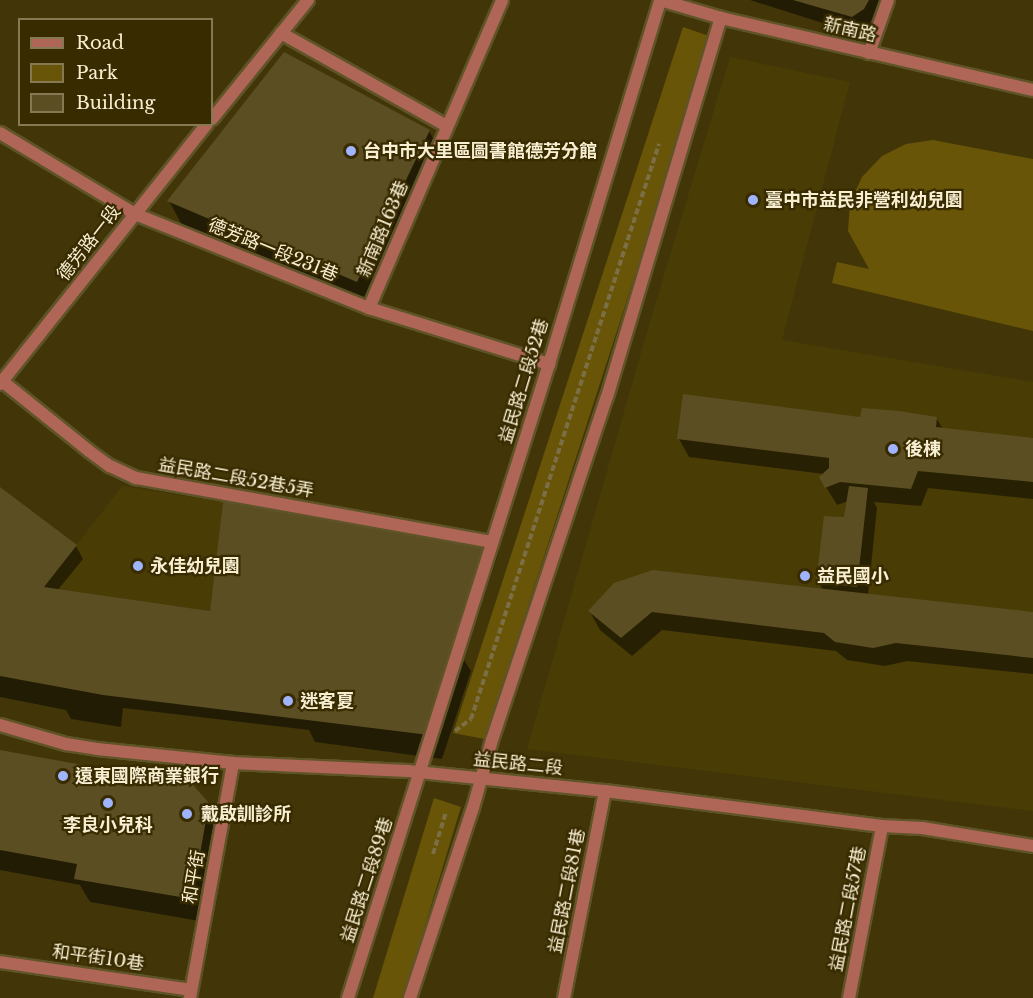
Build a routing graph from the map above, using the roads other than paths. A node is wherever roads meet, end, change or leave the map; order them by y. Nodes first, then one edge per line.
1 (308, 0) edge
2 (502, 0) edge
3 (660, 0) edge
4 (888, 0) edge
5 (721, 18) junction
6 (281, 33) junction
7 (869, 53) junction
8 (1033, 90) edge
9 (213, 118) edge
10 (205, 126) edge
11 (447, 126) junction
12 (0, 133) edge
13 (135, 214) junction
14 (369, 308) junction
15 (549, 364) junction
16 (1, 383) edge
17 (492, 542) junction
18 (0, 725) edge
19 (233, 763) junction
20 (419, 772) junction
21 (482, 779) junction
22 (605, 791) junction
23 (882, 826) junction
24 (1033, 846) edge
25 (0, 962) edge
26 (191, 994) edge
27 (348, 998) edge
28 (410, 998) edge
29 (564, 998) edge
30 (849, 998) edge

1 - 6 street
2 - 11 street, 新南路163巷
3 - 5 street, 新南路
3 - 15 street, 益民路二段52巷
4 - 7 street
5 - 7 street, 新南路
5 - 21 street
6 - 9 street
6 - 11 street
7 - 8 street, 新南路
10 - 13 street, 德芳路一段
11 - 14 street, 新南路163巷
12 - 13 street, 德芳路一段231巷
13 - 14 street, 德芳路一段231巷
13 - 16 street, 德芳路一段
14 - 15 street, 德芳路一段231巷
15 - 17 street, 益民路二段52巷
16 - 17 street, 益民路二段52巷5弄
17 - 20 street, 益民路二段52巷
18 - 19 street, 益民路二段
19 - 20 street, 益民路二段
19 - 26 street, 和平街
20 - 21 street, 益民路二段
20 - 27 street, 益民路二段89巷
21 - 22 street, 益民路二段
21 - 28 street
22 - 23 street, 益民路二段
22 - 29 street, 益民路二段81巷
23 - 24 street, 益民路二段
23 - 30 street, 益民路二段57巷
25 - 26 street, 和平街10巷

